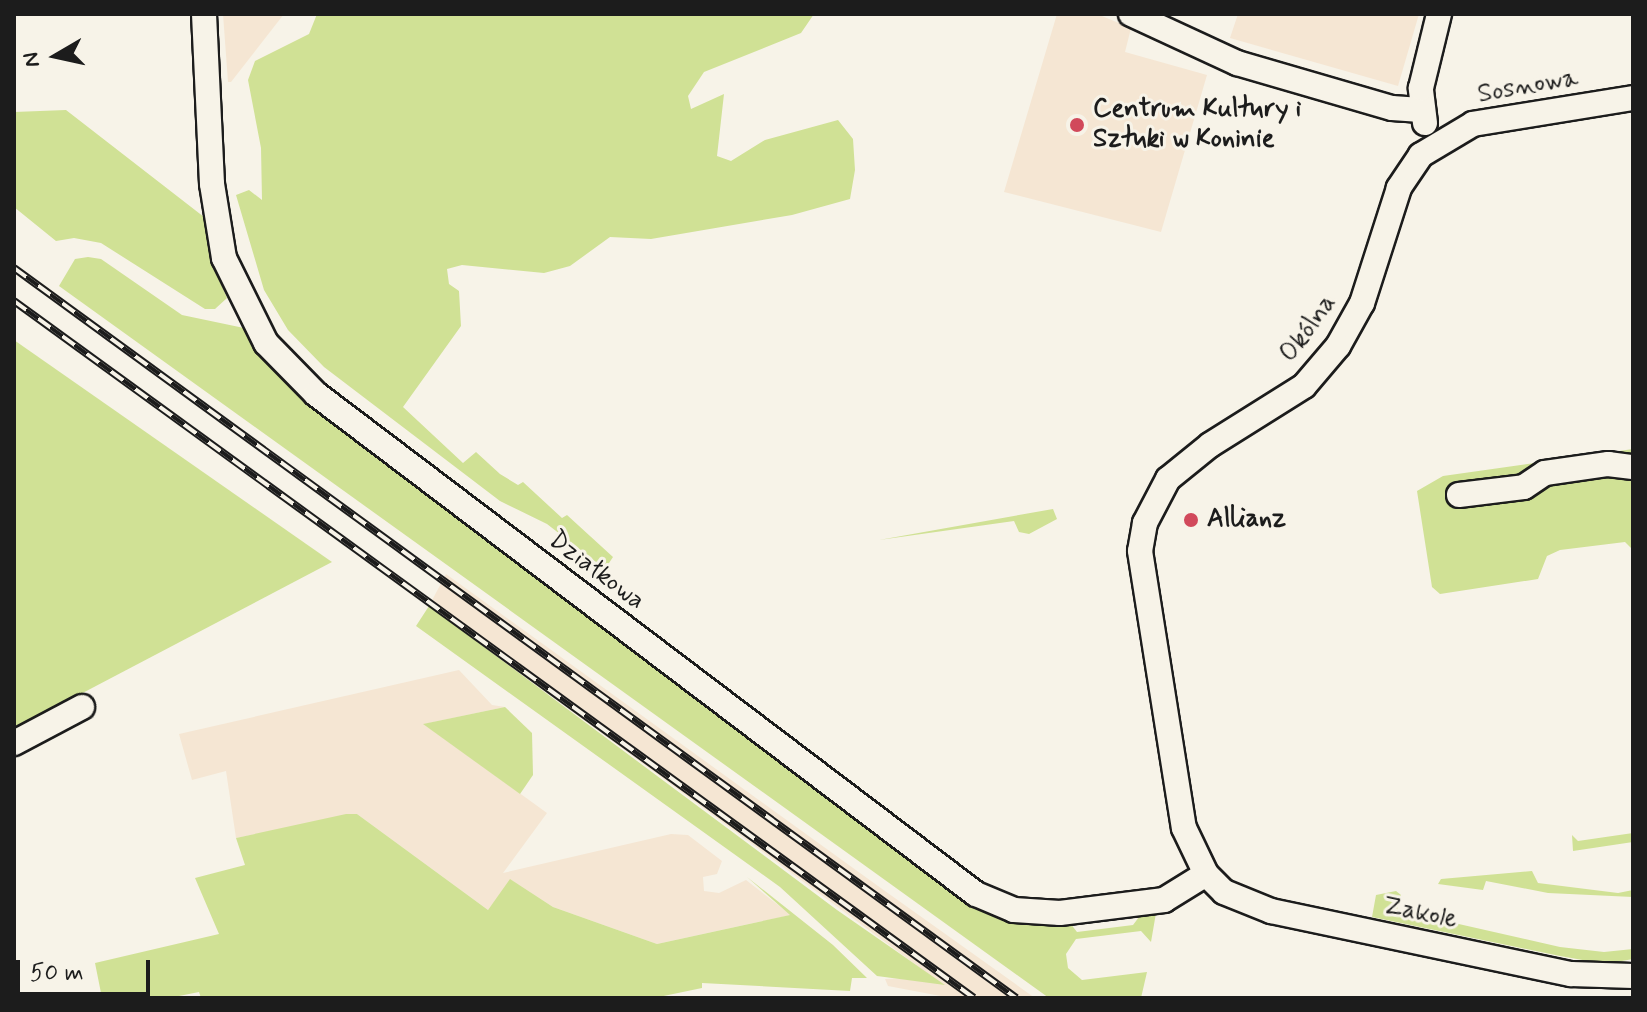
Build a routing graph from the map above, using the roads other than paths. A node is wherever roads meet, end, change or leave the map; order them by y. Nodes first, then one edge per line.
1 (204, 14) edge
2 (1131, 14) edge
3 (1439, 14) edge
4 (1633, 98) edge
5 (1421, 110) junction
6 (1436, 142) junction
7 (1633, 467) edge
8 (1459, 495) dead end
9 (82, 707) dead end
10 (14, 743) edge
11 (1206, 874) junction
12 (1633, 976) edge

1 - 11 street, Działkowa
2 - 5 street
3 - 5 street
4 - 6 street, Sosnowa
5 - 6 street
6 - 11 street, Okólna
7 - 8 street
9 - 10 street
11 - 12 street, Zakole

